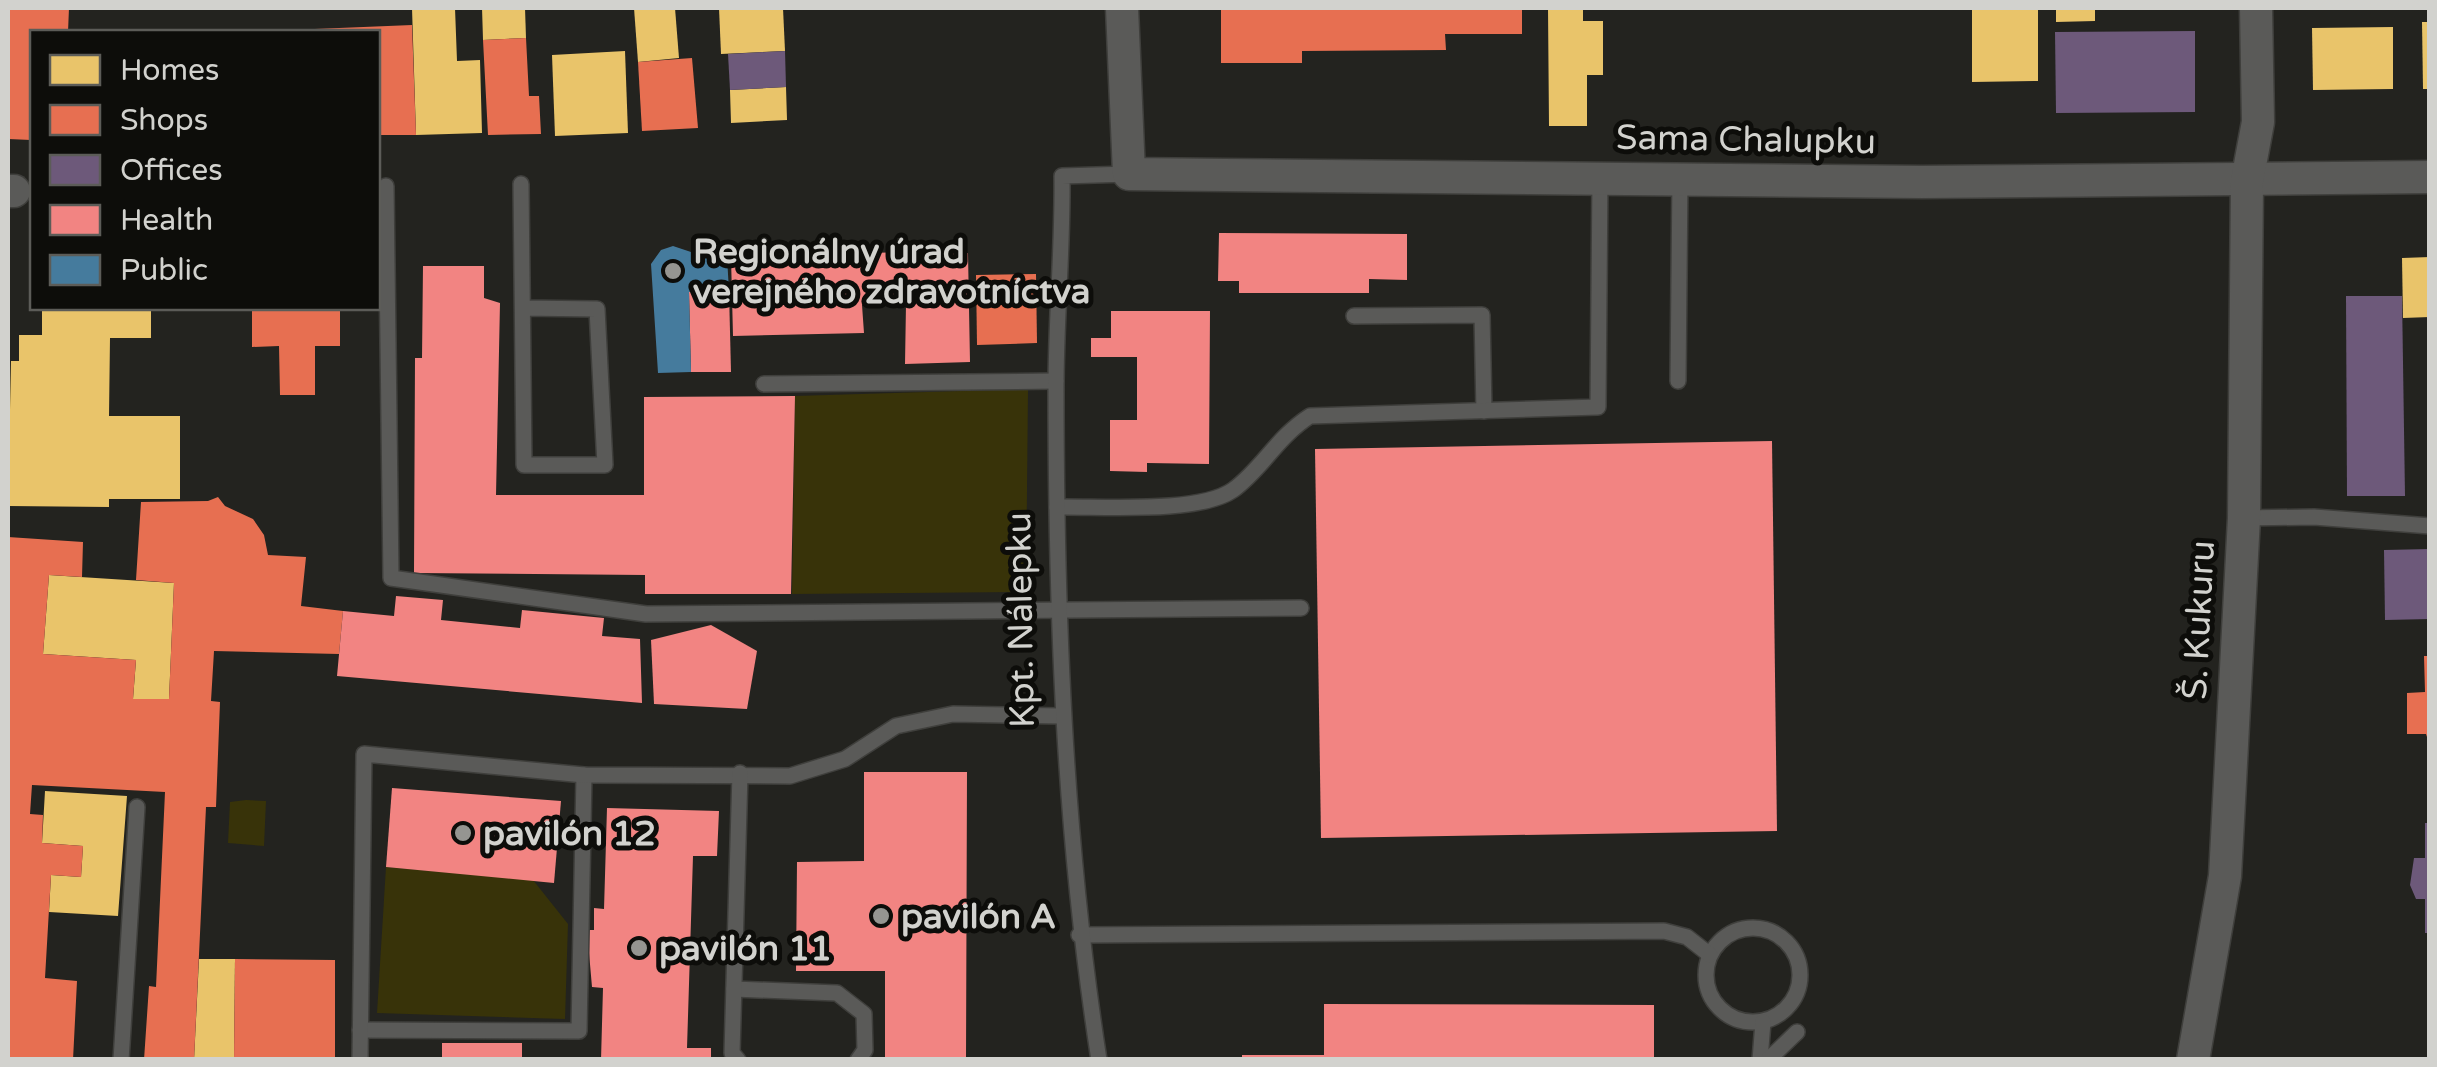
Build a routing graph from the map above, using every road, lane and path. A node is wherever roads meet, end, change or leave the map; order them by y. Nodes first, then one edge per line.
1 (1122, 8) edge
2 (2256, 8) edge
3 (1129, 174) junction
4 (1062, 176) joint
5 (1600, 177) junction
6 (1680, 177) junction
7 (2430, 177) edge
8 (2247, 180) junction
9 (522, 184) dead end
10 (386, 186) dead end
11 (523, 308) junction
12 (1354, 316) dead end
13 (1056, 381) junction
14 (1678, 381) dead end
15 (764, 384) dead end
16 (1484, 411) junction
17 (1057, 507) junction
18 (2244, 518) junction
19 (2430, 526) edge
20 (1302, 608) dead end
21 (1060, 609) junction
22 (1061, 716) junction
23 (740, 773) junction
24 (584, 775) junction
25 (137, 807) dead end
26 (1080, 935) junction
27 (1710, 955) junction
28 (734, 988) junction
29 (1763, 1022) junction
30 (360, 1030) junction
31 (1797, 1032) dead end
32 (121, 1060) edge
33 (360, 1060) edge
34 (738, 1060) edge
35 (858, 1060) edge
36 (1098, 1060) edge
37 (1760, 1060) edge
38 (1768, 1060) edge
39 (2193, 1060) edge

1 - 3 street
2 - 8 street, Š. Kukuru
3 - 4 lane, Sama Chalupku
3 - 5 street, Sama Chalupku
4 - 13 lane, Kpt. Nálepku
5 - 6 street, Sama Chalupku
5 - 16 lane
6 - 8 street, Sama Chalupku
6 - 14 lane
7 - 8 street, Sama Chalupku
8 - 18 street, Š. Kukuru
9 - 11 lane
10 - 21 lane
11 - 11 lane
12 - 16 lane
13 - 15 lane
13 - 17 lane, Kpt. Nálepku
16 - 17 lane
17 - 21 lane, Kpt. Nálepku
18 - 19 lane
18 - 39 street, Š. Kukuru
20 - 21 lane
21 - 22 lane, Kpt. Nálepku
22 - 23 lane
22 - 26 lane, Kpt. Nálepku
23 - 24 lane
23 - 28 lane
24 - 30 lane
24 - 30 lane
25 - 32 lane
26 - 27 lane
26 - 36 lane, Kpt. Nálepku
27 - 29 lane
27 - 29 lane
28 - 34 lane
28 - 35 lane
29 - 37 lane
30 - 33 lane
31 - 38 lane

